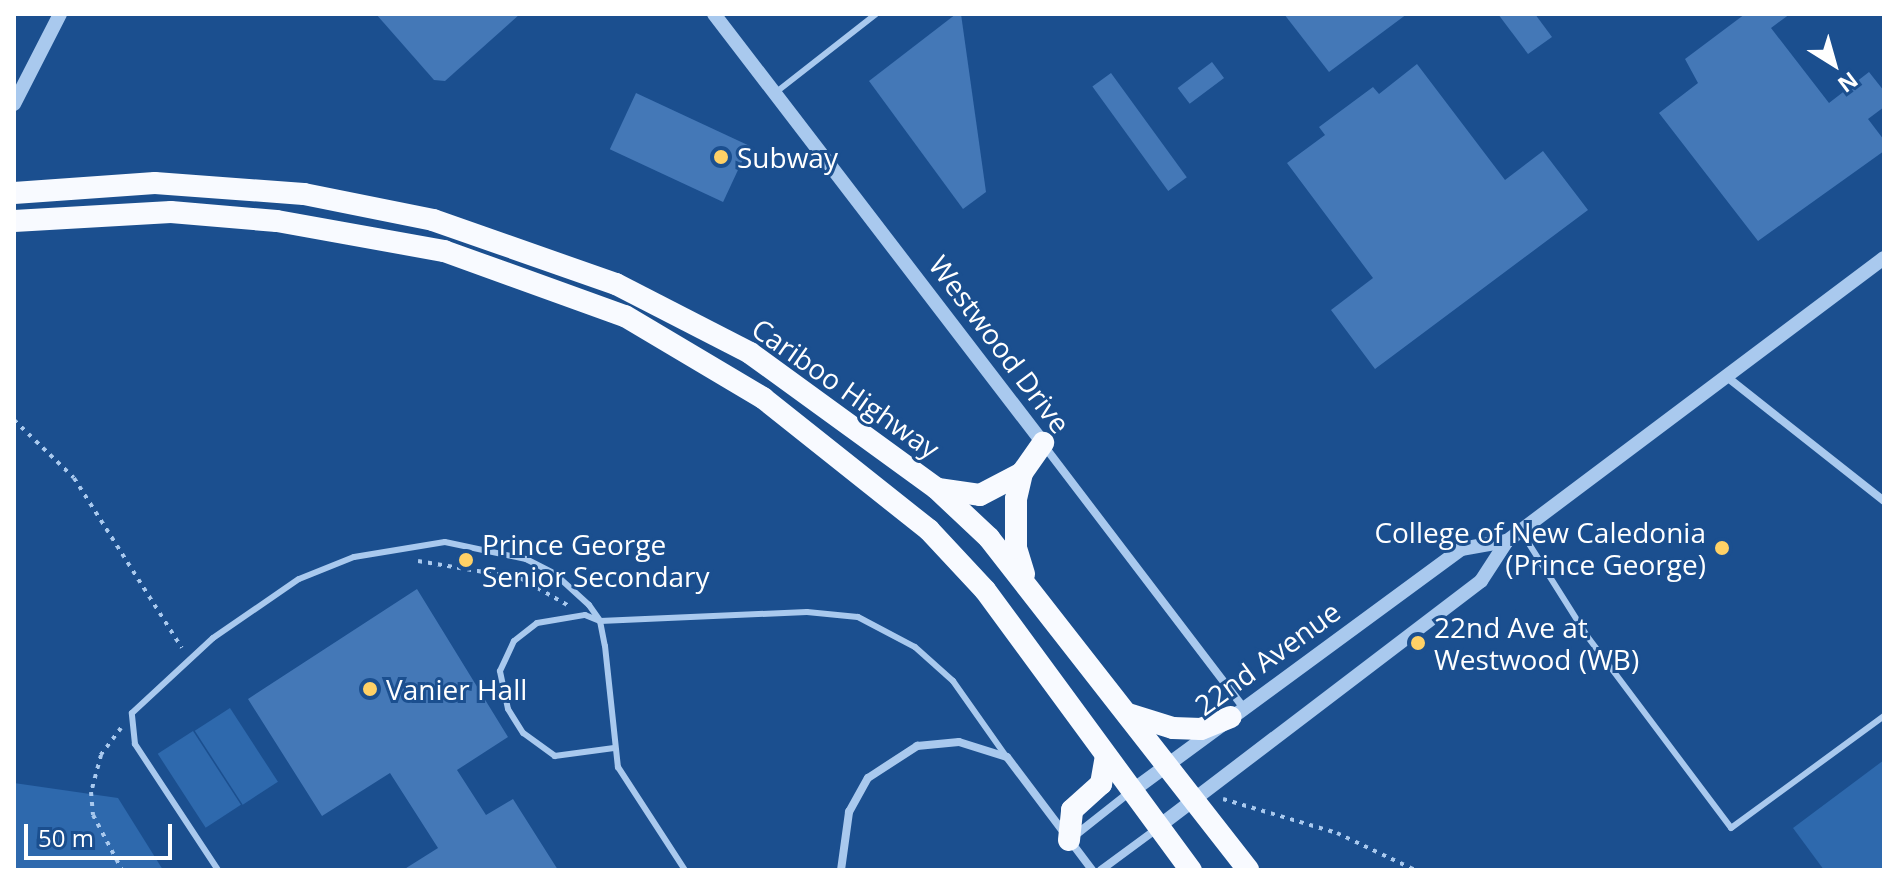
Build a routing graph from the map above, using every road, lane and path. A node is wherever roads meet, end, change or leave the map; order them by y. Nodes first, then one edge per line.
1 (60, 14) edge
2 (876, 14) edge
3 (721, 17) edge
4 (775, 93) junction
5 (14, 104) edge
6 (20, 192) edge
7 (14, 221) edge
8 (1884, 258) edge
9 (1727, 377) junction
10 (14, 420) edge
11 (1043, 443) junction
12 (1022, 473) junction
13 (936, 488) junction
14 (1884, 501) edge
15 (1521, 531) junction
16 (1507, 541) junction
17 (414, 561) dead end
18 (1027, 585) junction
19 (585, 615) junction
20 (600, 621) junction
21 (189, 659) junction
22 (1237, 712) junction
23 (132, 713) junction
24 (1128, 714) junction
25 (1884, 716) edge
26 (614, 748) junction
27 (1106, 756) junction
28 (1007, 757) junction
29 (1168, 764) junction
30 (1132, 791) junction
31 (1195, 799) junction
32 (1158, 827) junction
33 (1069, 840) junction
34 (122, 870) edge
35 (218, 870) edge
36 (685, 870) edge
37 (841, 870) edge
38 (1092, 870) edge
39 (1101, 870) edge
40 (1191, 870) edge
41 (1248, 870) edge
42 (1415, 870) edge

1 - 5 street
2 - 4 lane
3 - 4 street, Westwood Drive
4 - 11 street, Westwood Drive
6 - 13 highway, Cariboo Highway
7 - 27 highway, Cariboo Highway
8 - 9 street, 22nd Avenue
9 - 14 street
9 - 15 street, 22nd Avenue
10 - 21 path
11 - 12 highway
11 - 22 street, Westwood Drive
12 - 13 highway
12 - 18 highway
13 - 18 highway, Cariboo Highway
15 - 16 street, 22nd Avenue
15 - 25 lane
16 - 22 street, 22nd Avenue
16 - 31 street, 22nd Avenue
17 - 19 path
18 - 24 highway, Cariboo Highway
19 - 20 lane
19 - 26 lane
20 - 21 lane
20 - 26 lane
20 - 28 lane
21 - 23 lane
22 - 24 highway
22 - 29 street, 22nd Avenue
23 - 34 path
23 - 35 lane
24 - 29 highway, Cariboo Highway
26 - 36 lane
27 - 30 highway, Cariboo Highway
27 - 33 highway
28 - 33 street
28 - 37 street
29 - 30 street, 22nd Avenue
29 - 31 highway, Cariboo Highway
30 - 32 highway, Cariboo Highway
30 - 33 street, 22nd Avenue
31 - 32 street, 22nd Avenue
31 - 41 highway, Cariboo Highway
31 - 42 path
32 - 39 street, 22nd Avenue
32 - 40 highway, Cariboo Highway
33 - 38 street

